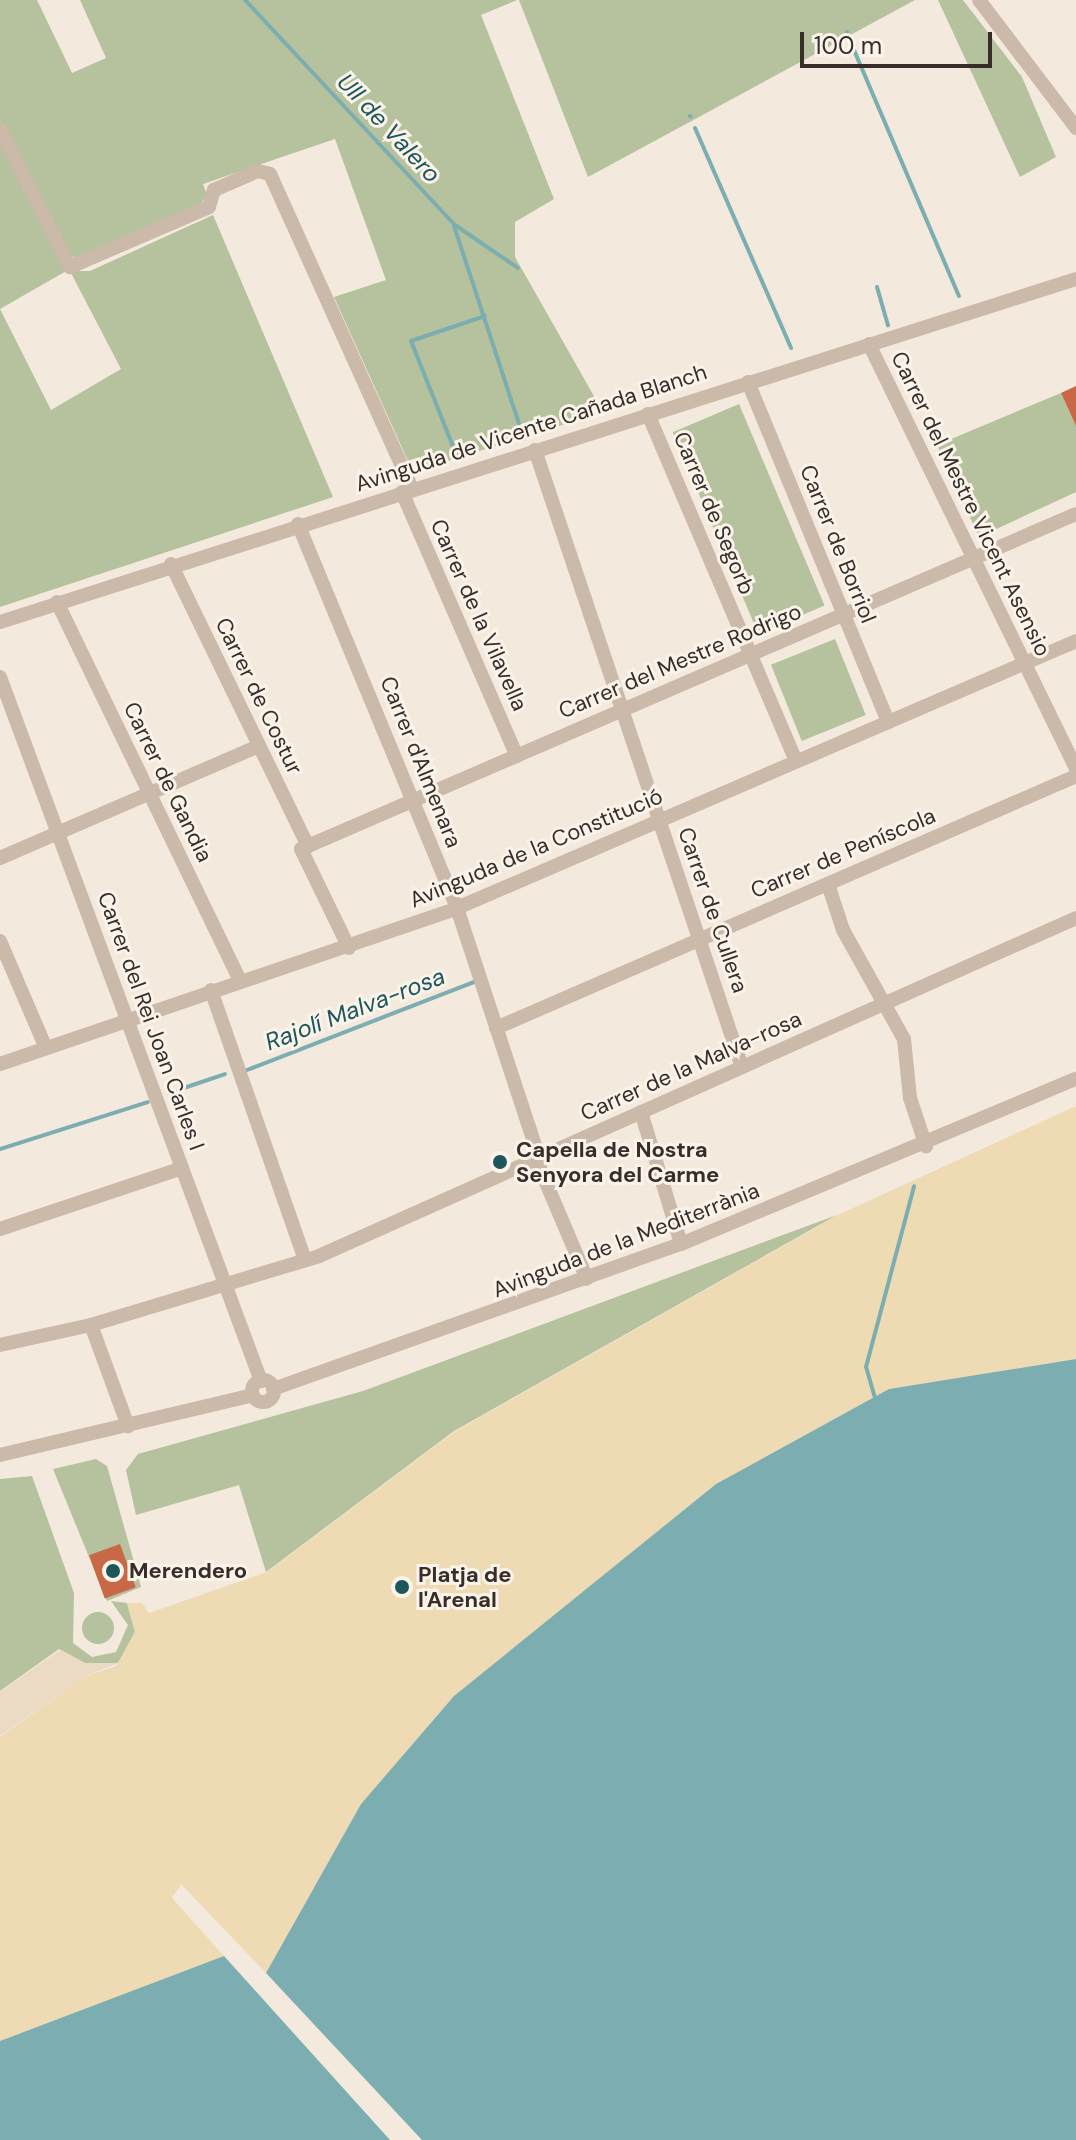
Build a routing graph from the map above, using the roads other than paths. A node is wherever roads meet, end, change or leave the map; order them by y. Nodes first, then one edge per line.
1 (979, 0) edge
2 (1076, 128) edge
3 (0, 129) edge
4 (1076, 279) edge
5 (869, 344) junction
6 (748, 382) junction
7 (648, 414) junction
8 (535, 450) junction
9 (407, 490) junction
10 (1076, 514) edge
11 (298, 524) junction
12 (973, 559) junction
13 (171, 564) junction
14 (57, 602) junction
15 (844, 615) junction
16 (0, 622) edge
17 (1076, 641) edge
18 (751, 655) junction
19 (1024, 663) junction
20 (0, 677) edge
21 (622, 710) junction
22 (888, 722) junction
23 (259, 746) junction
24 (517, 756) junction
25 (796, 761) junction
26 (1076, 769) edge
27 (1076, 776) edge
28 (149, 793) junction
29 (413, 801) junction
30 (660, 821) junction
31 (58, 833) junction
32 (305, 848) junction
33 (0, 858) edge
34 (828, 884) junction
35 (457, 908) junction
36 (1076, 918) edge
37 (700, 940) junction
38 (0, 941) edge
39 (349, 948) junction
40 (240, 981) junction
41 (211, 990) junction
42 (882, 1004) junction
43 (127, 1015) junction
44 (496, 1028) junction
45 (45, 1046) junction
46 (0, 1064) edge
47 (742, 1067) junction
48 (1076, 1079) edge
49 (641, 1112) junction
50 (926, 1146) junction
51 (538, 1158) junction
52 (182, 1168) junction
53 (0, 1229) edge
54 (681, 1244) junction
55 (305, 1260) junction
56 (587, 1279) junction
57 (226, 1286) junction
58 (91, 1325) junction
59 (0, 1345) edge
60 (267, 1385) junction
61 (128, 1426) junction
62 (0, 1455) edge

1 - 2 street
3 - 9 street, Carrer de la Vilavella
4 - 5 street, Avinguda de Vicente Cañada Blanch
5 - 6 street, Avinguda de Vicente Cañada Blanch
5 - 12 street, Carrer del Mestre Vicent Asensio
6 - 7 street, Avinguda de Vicente Cañada Blanch
6 - 15 street, Carrer de Borriol
7 - 8 street, Avinguda de Vicente Cañada Blanch
7 - 18 street, Carrer de Segorb
8 - 9 street, Avinguda de Vicente Cañada Blanch
8 - 21 street, Carrer de Cullera
9 - 11 street, Avinguda de Vicente Cañada Blanch
9 - 24 street, Carrer de la Vilavella
10 - 12 street, Carrer del Mestre Rodrigo
11 - 13 street, Avinguda de Vicente Cañada Blanch
11 - 29 street, Carrer d'Almenara
12 - 15 street, Carrer del Mestre Rodrigo
12 - 19 street, Carrer del Mestre Vicent Asensio
13 - 14 street, Avinguda de Vicente Cañada Blanch
13 - 23 street, Carrer de Costur
14 - 16 street, Avinguda de Vicente Cañada Blanch
14 - 28 street, Carrer de Gandia
15 - 18 street, Carrer del Mestre Rodrigo
15 - 22 street, Carrer de Borriol
17 - 19 street, Avinguda de la Constitució
18 - 21 street, Carrer del Mestre Rodrigo
18 - 25 street, Carrer de Segorb
19 - 22 street, Avinguda de la Constitució
19 - 26 street, Carrer del Mestre Vicent Asensio
20 - 31 street, Carrer del Rei Joan Carles I
21 - 24 street, Carrer del Mestre Rodrigo
21 - 30 street, Carrer de Cullera
22 - 25 street, Avinguda de la Constitució
23 - 28 street
23 - 32 street, Carrer de Costur
24 - 29 street, Carrer del Mestre Rodrigo
25 - 30 street, Avinguda de la Constitució
27 - 34 street, Carrer de Peníscola
28 - 31 street
28 - 40 street, Carrer de Gandia
29 - 32 street, Carrer del Mestre Rodrigo
29 - 35 street, Carrer d'Almenara
30 - 35 street, Avinguda de la Constitució
30 - 37 street, Carrer de Cullera
31 - 33 street
31 - 43 street, Carrer del Rei Joan Carles I
32 - 39 street, Carrer de Costur
34 - 37 street, Carrer de Peníscola
34 - 42 street
35 - 39 street, Avinguda de la Constitució
35 - 44 street, Carrer d'Almenara
36 - 42 street, Carrer de la Malva-rosa
37 - 44 street, Carrer de Peníscola
37 - 47 street, Carrer de Cullera
38 - 45 street
39 - 40 street, Avinguda de la Constitució
40 - 41 street, Avinguda de la Constitució
41 - 43 street, Avinguda de la Constitució
41 - 55 street
42 - 47 street, Carrer de la Malva-rosa
42 - 50 street
43 - 45 street, Avinguda de la Constitució
43 - 52 street, Carrer del Rei Joan Carles I
44 - 51 street, Carrer d'Almenara
45 - 46 street, Avinguda de la Constitució
47 - 49 street, Carrer de la Malva-rosa
48 - 50 street, Avinguda de la Mediterrània
49 - 51 street, Carrer de la Malva-rosa
49 - 54 street
50 - 54 street, Avinguda de la Mediterrània
51 - 55 street, Carrer de la Malva-rosa
51 - 56 street, Carrer d'Almenara
52 - 53 street
52 - 57 street, Carrer del Rei Joan Carles I
54 - 56 street, Avinguda de la Mediterrània
55 - 57 street, Carrer de la Malva-rosa
56 - 60 street, Avinguda de la Mediterrània
57 - 58 street, Carrer de la Malva-rosa
57 - 60 street, Carrer del Rei Joan Carles I
58 - 59 street, Carrer de la Malva-rosa
58 - 61 street
60 - 61 street
61 - 62 street

